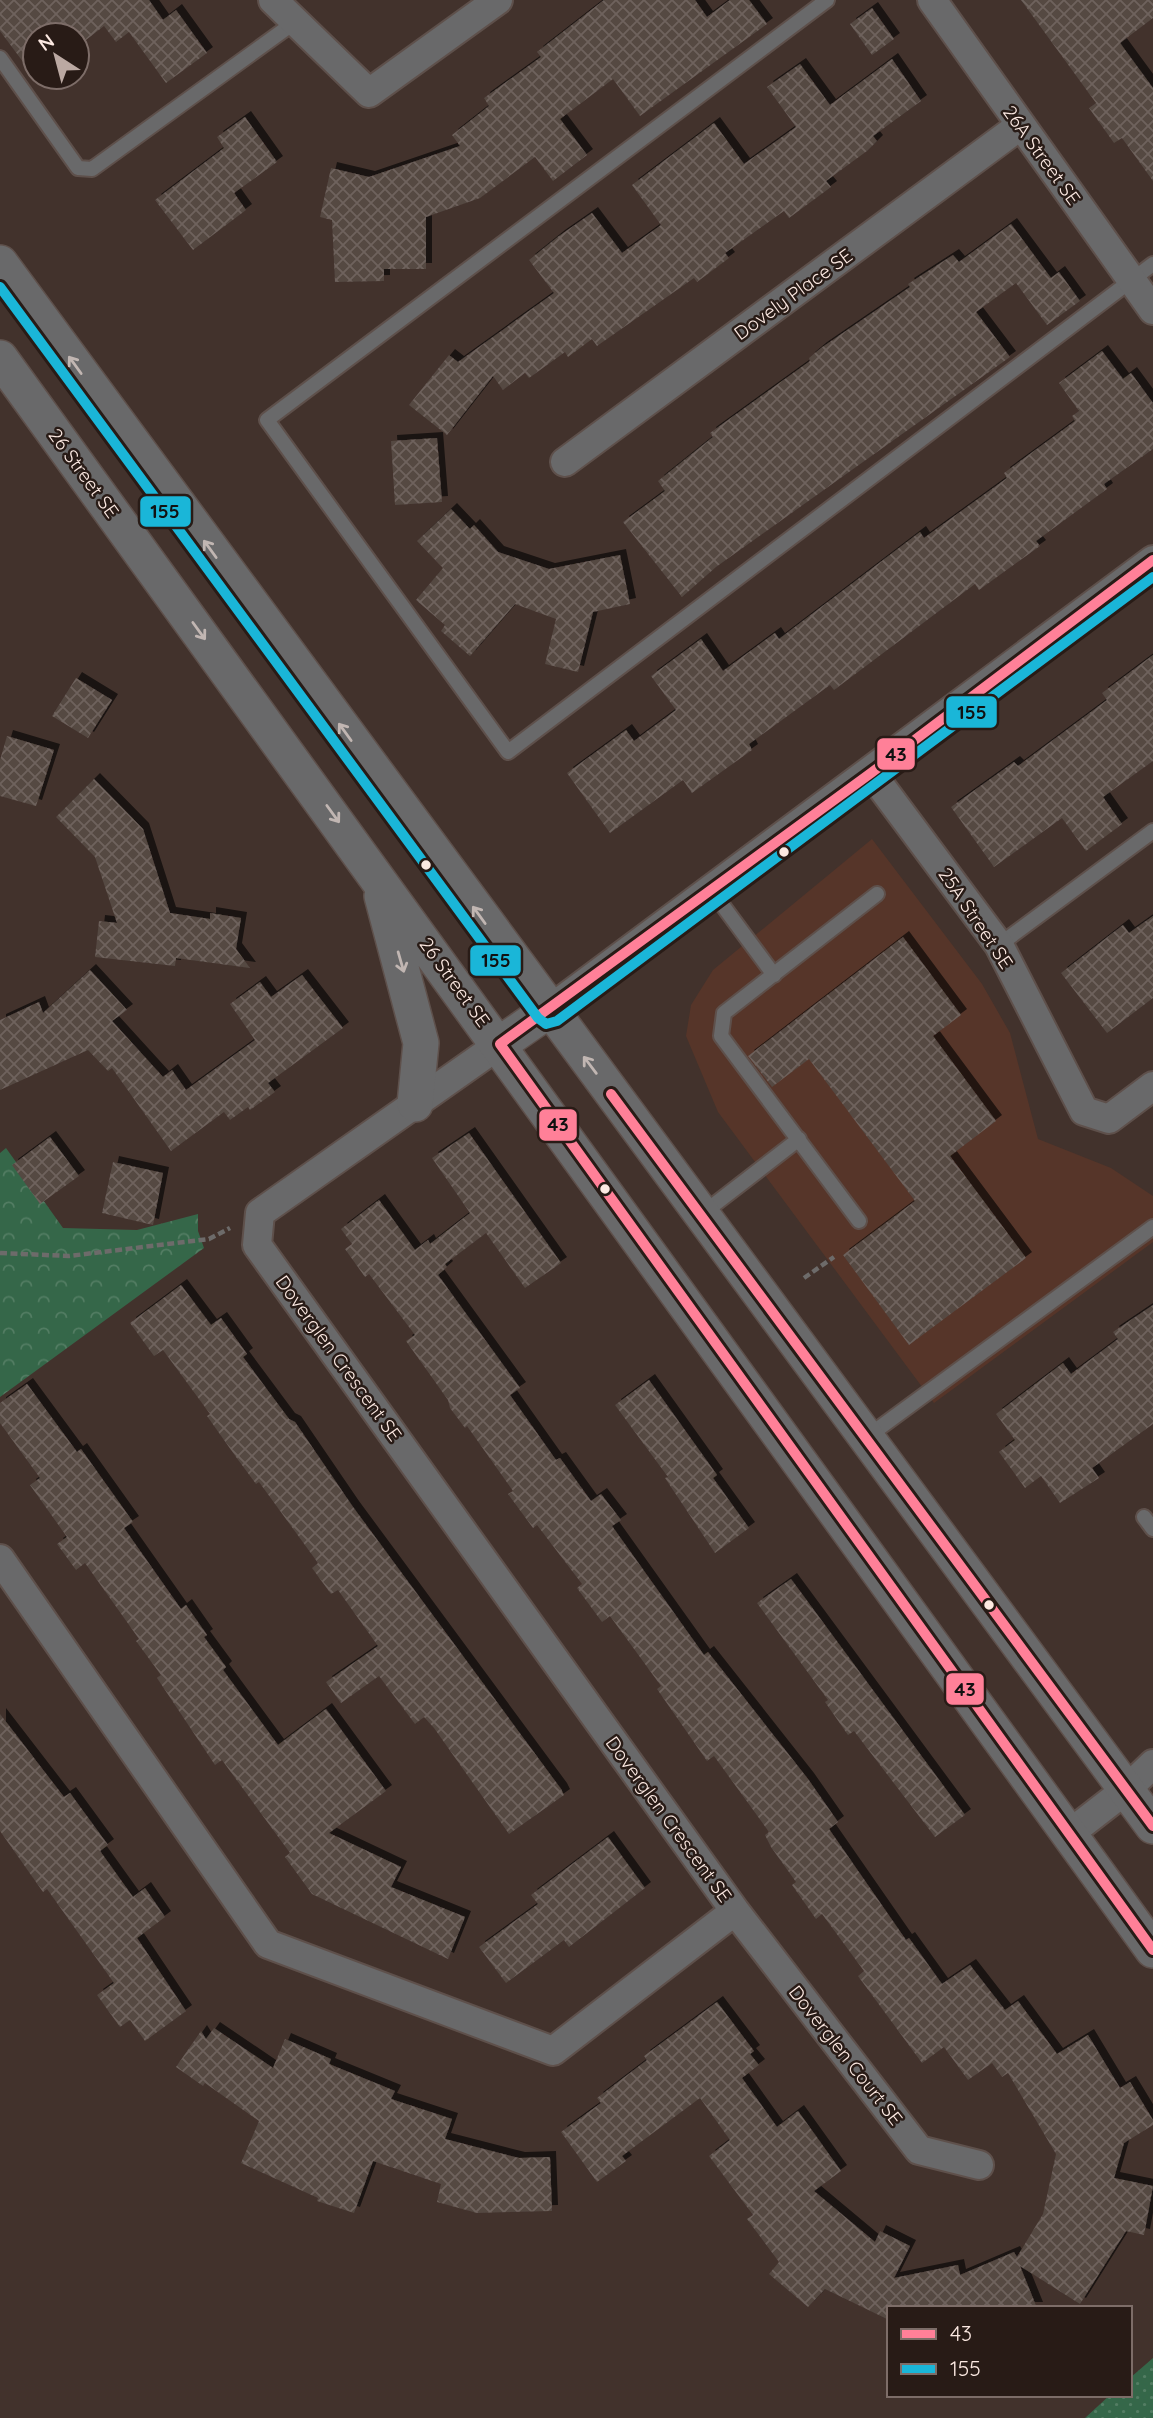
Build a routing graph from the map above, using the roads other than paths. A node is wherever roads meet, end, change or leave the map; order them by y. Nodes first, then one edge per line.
1 (273, 0) edge
2 (498, 0) edge
3 (827, 0) edge
4 (932, 0) edge
5 (295, 22) junction
6 (0, 58) edge
7 (1021, 125) junction
8 (0, 263) edge
9 (1142, 272) edge
10 (1153, 310) edge
11 (0, 358) edge
12 (565, 462) dead end
13 (1153, 560) edge
14 (872, 773) junction
15 (1153, 831) edge
16 (375, 873) junction
17 (712, 891) junction
18 (877, 894) dead end
19 (999, 944) junction
20 (774, 975) junction
21 (549, 1010) junction
22 (500, 1044) junction
23 (1153, 1086) edge
24 (415, 1104) junction
25 (799, 1139) junction
26 (701, 1215) junction
27 (859, 1221) dead end
28 (1153, 1227) edge
29 (866, 1437) junction
30 (0, 1559) edge
31 (1153, 1764) edge
32 (1127, 1789) junction
33 (1153, 1826) edge
34 (1069, 1834) junction
35 (735, 1911) junction
36 (1153, 1950) edge
37 (979, 2165) dead end

1 - 5 street
2 - 5 street
3 - 9 lane
4 - 7 street, 26A Street SE
5 - 6 lane
7 - 9 street, 26A Street SE
7 - 12 street, Dovely Place SE
21 -> 8 street
9 - 10 street, 26A Street SE
11 -> 16 street, 26 Street SE
13 - 14 street
14 - 17 street
14 - 19 street, 25A Street SE
15 - 19 lane
16 - 22 street, 26 Street SE
16 -> 24 street
17 - 20 lane
17 - 21 street
18 - 20 lane
19 - 23 street, 25A Street SE
20 - 25 lane
21 - 22 street
26 -> 21 street
22 - 24 street
22 - 34 street, 26 Street SE
24 - 35 street, Doverglen Crescent SE
25 - 26 lane
25 - 27 lane
26 - 29 street
28 - 29 lane
29 - 32 street
30 - 35 street, Doverglen Crescent SE
31 - 32 street
32 - 33 street
32 - 34 street
34 - 36 street, 26 Street SE
35 - 37 street, Doverglen Court SE

